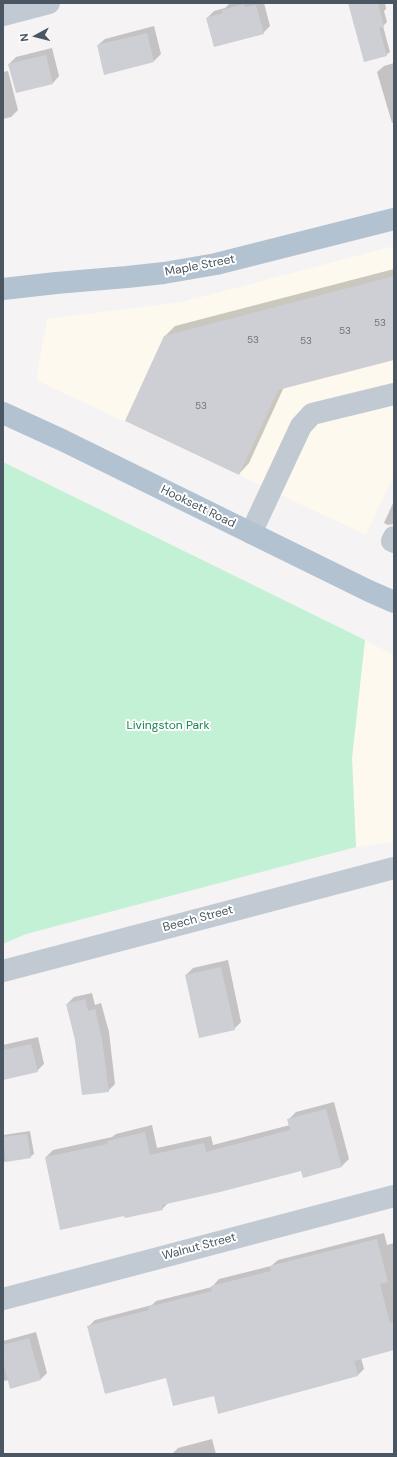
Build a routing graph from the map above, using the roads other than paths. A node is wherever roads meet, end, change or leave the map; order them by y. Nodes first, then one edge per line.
1 (48, 3) edge
2 (3, 15) edge
3 (394, 219) edge
4 (3, 289) edge
5 (394, 394) edge
6 (3, 413) edge
7 (251, 533) junction
8 (394, 537) edge
9 (394, 542) edge
10 (394, 602) edge
11 (394, 868) edge
12 (3, 971) edge
13 (394, 1196) edge
14 (3, 1298) edge

1 - 2 street
3 - 4 main road, Maple Street
5 - 7 street
6 - 7 main road, Hooksett Road
7 - 10 main road, Hooksett Road
8 - 9 street
11 - 12 street, Beech Street
13 - 14 street, Walnut Street

